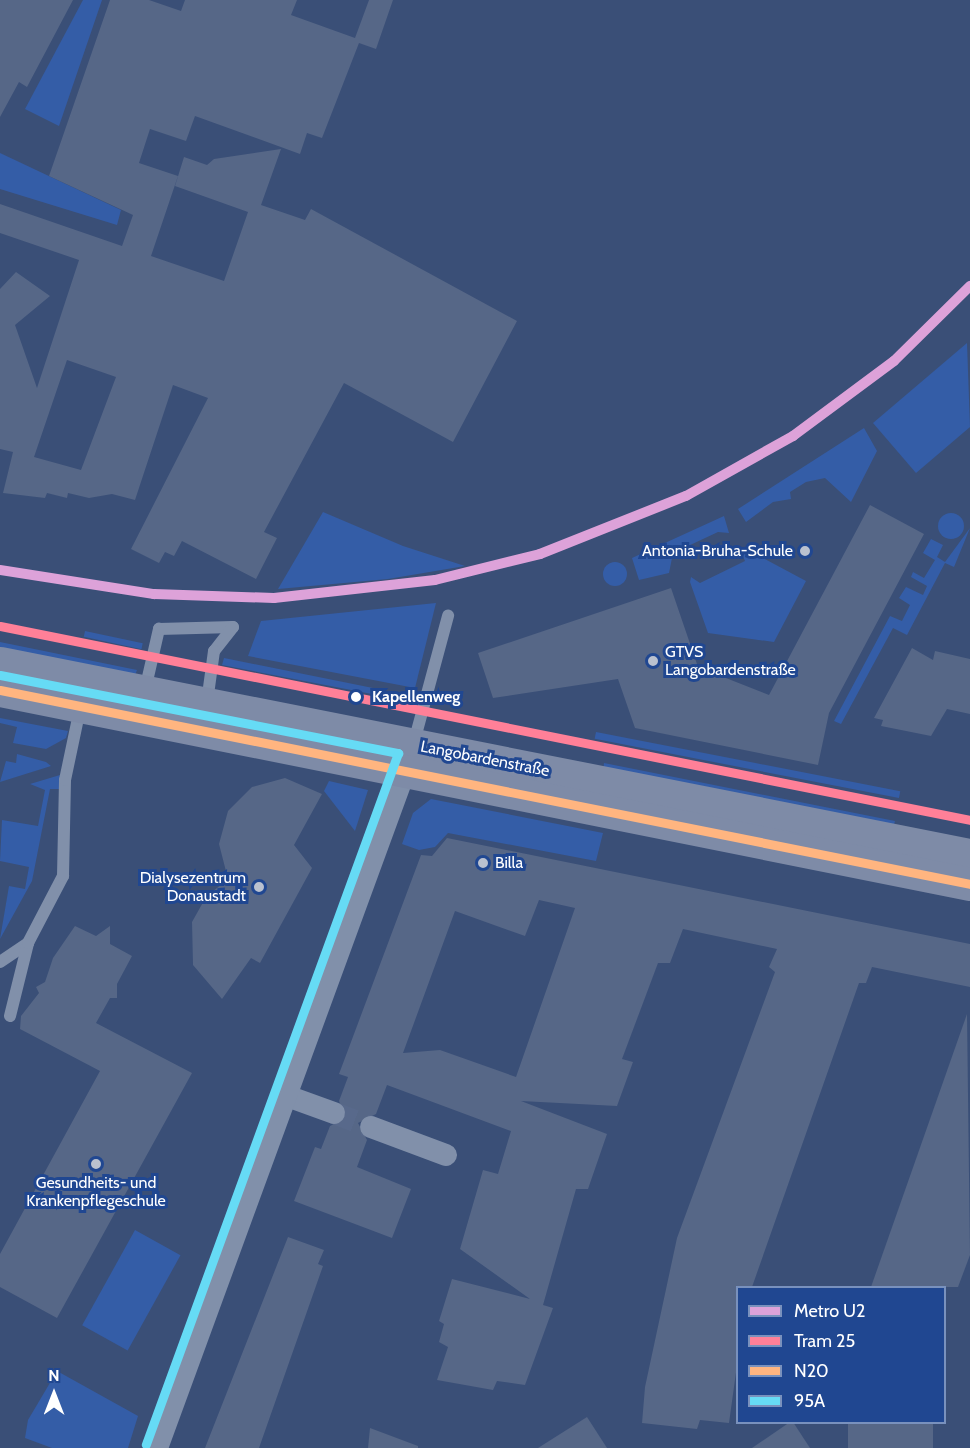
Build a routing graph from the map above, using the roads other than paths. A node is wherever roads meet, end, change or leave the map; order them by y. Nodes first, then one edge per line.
1 (448, 616) dead end
2 (0, 663) edge
3 (0, 690) edge
4 (84, 693) junction
5 (142, 704) junction
6 (207, 704) junction
7 (410, 757) junction
8 (970, 855) edge
9 (970, 884) edge
10 (28, 943) junction
11 (0, 962) edge
12 (10, 1016) dead end
13 (287, 1096) junction
14 (334, 1113) tunnel mouth
15 (371, 1127) tunnel mouth
16 (446, 1155) dead end
17 (158, 1448) edge

1 - 7 lane
2 - 4 street, Langobardenstraße
3 - 4 street, Langobardenstraße
4 - 5 street, Langobardenstraße
4 - 10 lane
5 - 6 street, Langobardenstraße
5 - 6 lane
5 - 7 street, Langobardenstraße
6 - 7 street, Langobardenstraße
7 - 8 street, Langobardenstraße
7 - 9 street, Langobardenstraße
7 - 13 street
10 - 11 lane
10 - 12 lane
13 - 14 street
13 - 17 street
15 - 16 street

